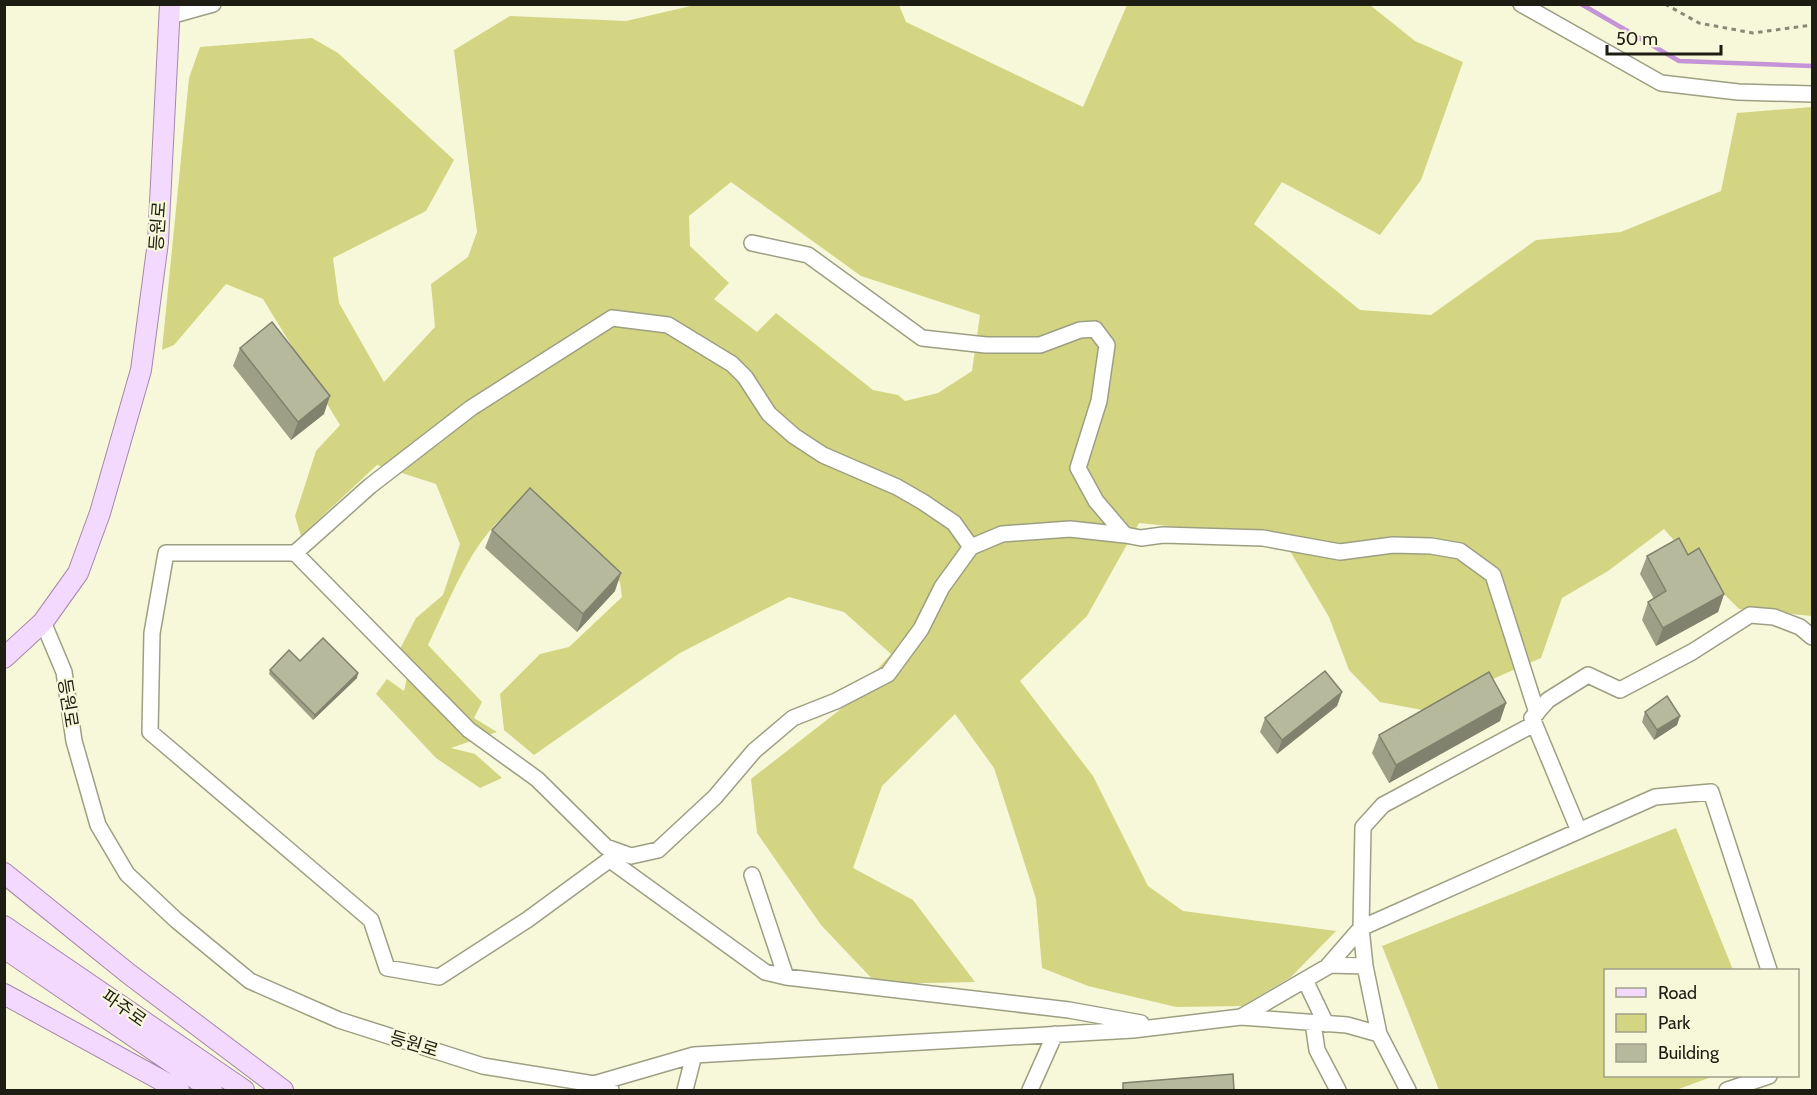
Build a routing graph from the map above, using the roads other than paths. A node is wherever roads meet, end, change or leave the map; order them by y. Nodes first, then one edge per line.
1 (213, 4) edge
2 (1521, 4) edge
3 (170, 10) edge
4 (1812, 94) edge
5 (752, 243) dead end
6 (1125, 535) junction
7 (971, 547) junction
8 (295, 554) junction
9 (43, 622) junction
10 (1812, 637) edge
11 (4, 658) edge
12 (1534, 718) junction
13 (1579, 831) junction
14 (615, 856) junction
15 (4, 873) edge
16 (752, 875) dead end
17 (4, 926) edge
18 (1360, 928) junction
19 (4, 948) edge
20 (1329, 965) junction
21 (1365, 966) junction
22 (1769, 969) edge
23 (786, 977) junction
24 (1305, 980) junction
25 (4, 994) edge
26 (1241, 1017) junction
27 (1320, 1023) junction
28 (1158, 1027) junction
29 (1055, 1034) junction
30 (1379, 1034) junction
31 (694, 1055) junction
32 (1766, 1077) edge
33 (594, 1084) junction
34 (180, 1090) edge
35 (212, 1090) edge
36 (244, 1090) edge
37 (283, 1090) edge
38 (611, 1090) edge
39 (685, 1090) edge
40 (1030, 1090) edge
41 (1338, 1090) edge
42 (1408, 1090) edge
43 (1727, 1090) edge

1 - 3 street
2 - 4 street
3 - 9 main road, 등원로
5 - 6 street
6 - 7 street
6 - 12 street
7 - 8 street
7 - 14 street
8 - 14 street
8 - 14 street
9 - 11 main road
9 - 33 street, 등원로
10 - 12 street
12 - 13 street
12 - 18 street
13 - 18 street
13 - 22 street
14 - 23 street
15 - 37 main road
16 - 23 street
17 - 36 main road, 파주로
18 - 20 street
18 - 21 street
19 - 35 main road, 파주로
20 - 21 street
20 - 24 street
21 - 30 street
23 - 28 street
24 - 26 street
24 - 27 street
25 - 34 main road
26 - 27 street
26 - 28 street
27 - 30 street
27 - 41 street
28 - 29 street
29 - 31 street
29 - 40 street
30 - 42 street
31 - 33 street
31 - 39 street
32 - 43 street
33 - 38 street, 등원로

